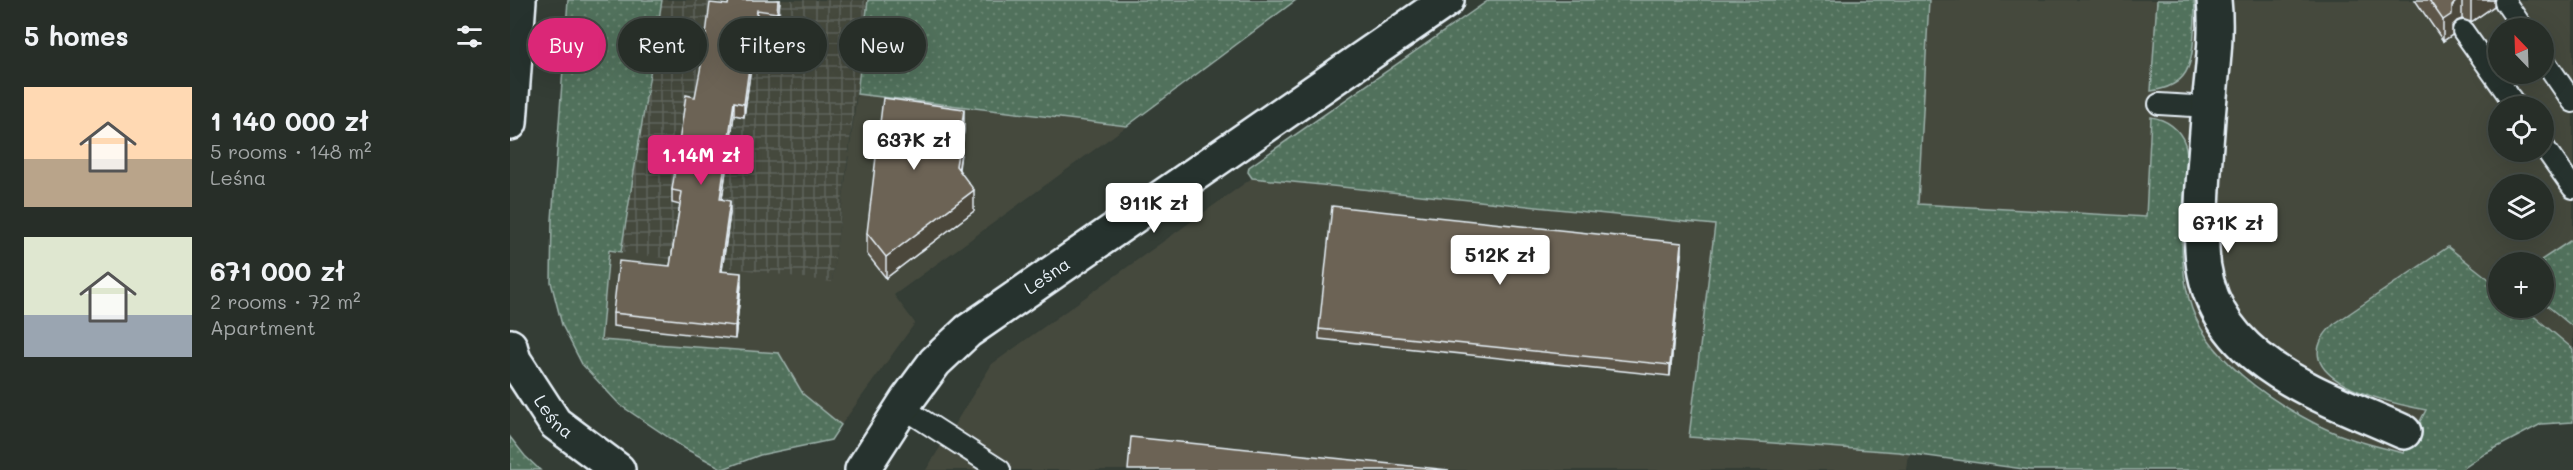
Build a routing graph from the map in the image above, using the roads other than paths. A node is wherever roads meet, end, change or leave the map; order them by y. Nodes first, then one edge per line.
1 (519, 0) edge
2 (1447, 0) edge
3 (2214, 0) edge
4 (2505, 2) dead end
5 (2516, 18) edge
6 (2463, 31) dead end
7 (2554, 74) edge
8 (2509, 96) edge
9 (2573, 102) edge
10 (2159, 104) dead end
11 (2209, 107) junction
12 (510, 123) edge
13 (2554, 161) edge
14 (2573, 188) edge
15 (510, 346) edge
16 (902, 407) junction
17 (2404, 432) dead end
18 (618, 470) edge
19 (862, 470) edge
20 (1000, 470) edge

1 - 12 street
2 - 16 street, Leśna
3 - 11 street
4 - 5 lane
6 - 8 lane
7 - 9 lane
10 - 11 lane
11 - 17 street
13 - 14 lane
15 - 18 street, Leśna
16 - 19 street, Leśna
16 - 20 lane

